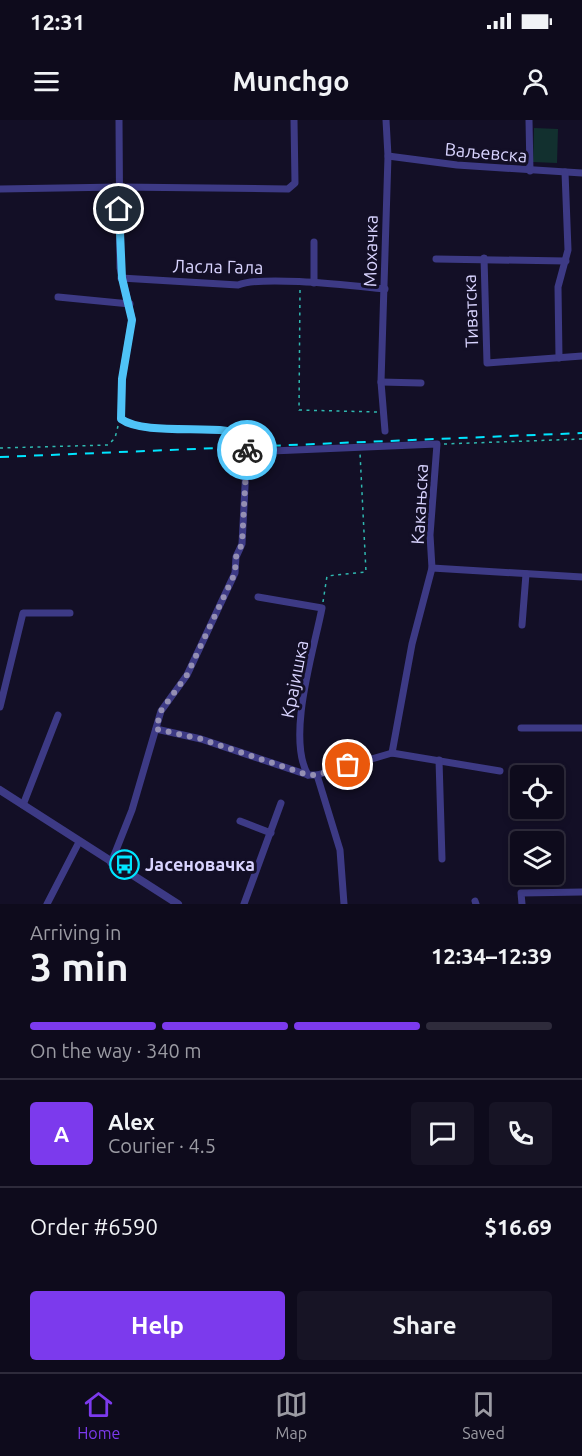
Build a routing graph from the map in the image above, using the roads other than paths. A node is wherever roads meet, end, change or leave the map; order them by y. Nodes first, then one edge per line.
1 (119, 120) edge
2 (294, 120) edge
3 (386, 120) edge
4 (528, 120) edge
5 (388, 156) junction
6 (530, 171) junction
7 (565, 172) junction
8 (582, 173) edge
9 (119, 187) junction
10 (0, 189) edge
11 (314, 242) dead end
12 (484, 258) junction
13 (436, 259) dead end
14 (566, 261) junction
15 (122, 278) junction
16 (314, 283) junction
17 (384, 288) junction
18 (58, 297) dead end
19 (130, 304) junction
20 (582, 356) edge
21 (559, 358) junction
22 (381, 382) junction
23 (421, 383) dead end
24 (385, 431) dead end
25 (246, 452) junction
26 (432, 568) junction
27 (526, 574) junction
28 (582, 577) edge
29 (258, 597) dead end
30 (70, 613) dead end
31 (522, 625) dead end
32 (0, 707) edge
33 (58, 715) dead end
34 (521, 728) dead end
35 (582, 728) edge
36 (156, 729) junction
37 (392, 753) junction
38 (439, 760) junction
39 (500, 771) dead end
40 (308, 775) junction
41 (317, 775) junction
42 (0, 790) edge
43 (280, 803) dead end
44 (23, 805) junction
45 (240, 821) dead end
46 (271, 833) junction
47 (79, 842) junction
48 (442, 859) dead end
49 (111, 862) junction
50 (582, 892) edge
51 (47, 904) edge
52 (178, 904) edge
53 (244, 904) edge
54 (344, 904) edge
55 (522, 904) edge

1 - 9 street
2 - 9 street
3 - 5 street, Мохачка
4 - 6 street
5 - 6 street, Ваљевска
5 - 17 street, Мохачка
6 - 7 street, Ваљевска
7 - 8 street, Ваљевска
7 - 14 street
9 - 10 street
9 - 15 street
11 - 16 street
12 - 13 street
12 - 14 street
12 - 21 street, Тиватска
14 - 21 street
15 - 16 street, Ласла Гала
15 - 19 street
16 - 17 street, Ласла Гала
17 - 22 street, Мохачка
18 - 19 street
19 - 25 street
20 - 21 street
22 - 23 street
22 - 24 street, Мохачка
25 - 26 street, Какањска
25 - 36 street
26 - 27 street
26 - 37 street, Какањска
27 - 28 street
27 - 31 street
29 - 40 street, Крајишка
30 - 32 street
33 - 44 street
34 - 35 street
36 - 40 street
36 - 49 street
37 - 38 street
37 - 41 street
38 - 39 street
38 - 48 street
40 - 41 street
41 - 54 street
42 - 44 street
43 - 46 street
44 - 47 street
45 - 46 street
46 - 53 street
47 - 49 street
47 - 51 street
49 - 52 street
50 - 55 street

